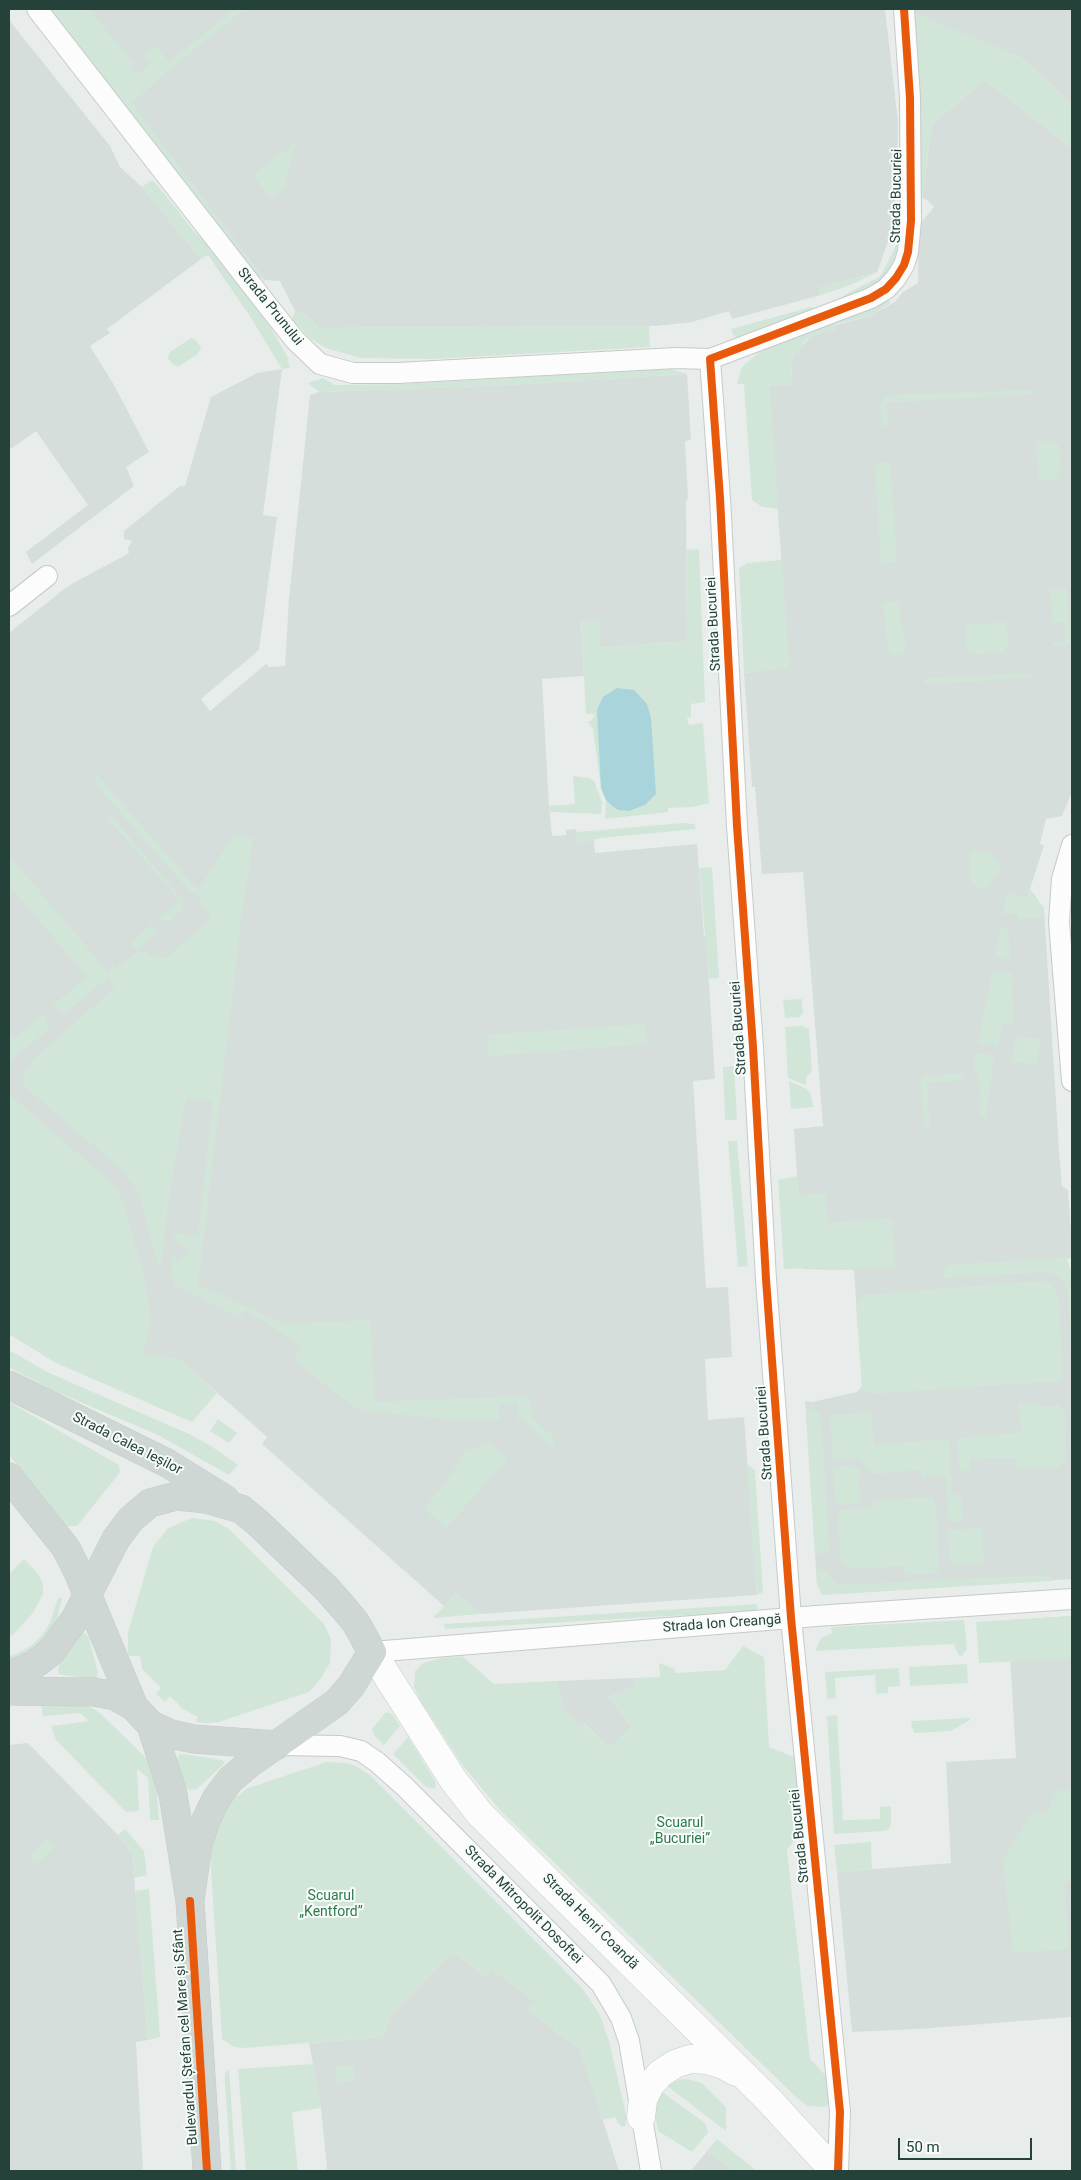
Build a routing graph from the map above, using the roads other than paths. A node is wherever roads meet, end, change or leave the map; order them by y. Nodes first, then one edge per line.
1 (37, 9) edge
2 (904, 9) edge
3 (710, 359) junction
4 (47, 576) dead end
5 (9, 606) edge
6 (1072, 845) edge
7 (1072, 1081) edge
8 (9, 1385) edge
9 (9, 1476) edge
10 (241, 1509) junction
11 (88, 1598) junction
12 (1072, 1599) edge
13 (791, 1618) junction
14 (372, 1652) junction
15 (9, 1676) edge
16 (9, 1691) edge
17 (143, 1716) junction
18 (277, 1745) junction
19 (190, 1901) junction
20 (750, 2082) junction
21 (641, 2117) junction
22 (207, 2171) edge
23 (651, 2171) edge
24 (834, 2171) edge
25 (838, 2171) edge

1 - 3 street, Strada Prunului
2 - 3 street, Strada Bucuriei
3 - 13 street, Strada Bucuriei
4 - 5 street
6 - 7 street
8 - 10 main road, Strada Calea Ieșilor
9 - 11 main road
10 - 11 main road
10 - 14 main road, Strada Calea Ieșilor
11 - 15 main road
11 - 17 main road, Bulevardul Ștefan cel Mare și Sfânt
12 - 13 street, Strada Ion Creangă
13 - 14 street, Strada Ion Creangă
13 - 25 street, Strada Bucuriei
14 - 18 main road, Bulevardul Ștefan cel Mare și Sfânt
14 - 20 main road, Strada Henri Coandă
16 - 17 main road
17 - 18 main road
17 - 19 main road, Bulevardul Ștefan cel Mare și Sfânt
18 - 19 main road, Bulevardul Ștefan cel Mare și Sfânt
18 - 21 street, Strada Mitropolit Dosoftei
19 - 22 main road, Bulevardul Ștefan cel Mare și Sfânt
20 - 21 main road
20 - 24 main road, Strada Henri Coandă
21 - 23 street, Strada Mitropolit Dosoftei

